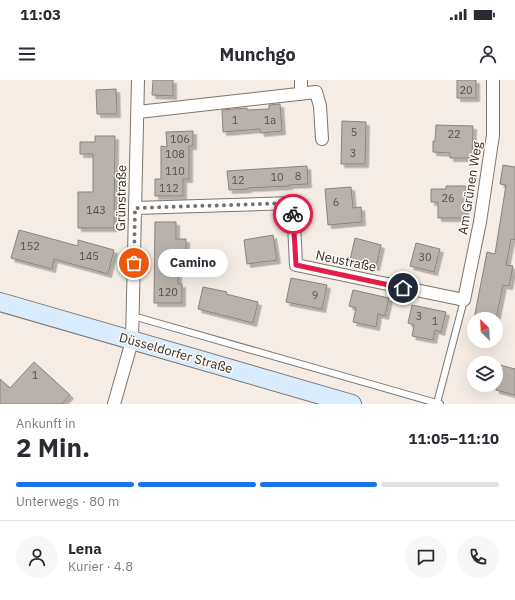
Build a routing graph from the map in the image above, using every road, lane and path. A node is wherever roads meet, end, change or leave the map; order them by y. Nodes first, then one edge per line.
1 (138, 80) edge
2 (301, 80) edge
3 (493, 80) edge
4 (301, 94) junction
5 (138, 112) junction
6 (322, 139) dead end
7 (135, 208) junction
8 (464, 300) junction
9 (0, 302) edge
10 (133, 316) junction
11 (132, 341) junction
12 (114, 404) edge
13 (352, 404) edge
14 (439, 404) edge

1 - 5 street, Grünstraße
2 - 4 street
3 - 8 street, Am Grünen Weg
4 - 5 street
4 - 6 street
5 - 7 street, Grünstraße
7 - 8 street, Neustraße
7 - 10 street, Grünstraße
8 - 14 lane
9 - 11 main road, Düsseldorfer Straße
10 - 11 street, Grünstraße
10 - 14 lane
11 - 12 street, Grünstraße
11 - 13 main road, Düsseldorfer Straße

